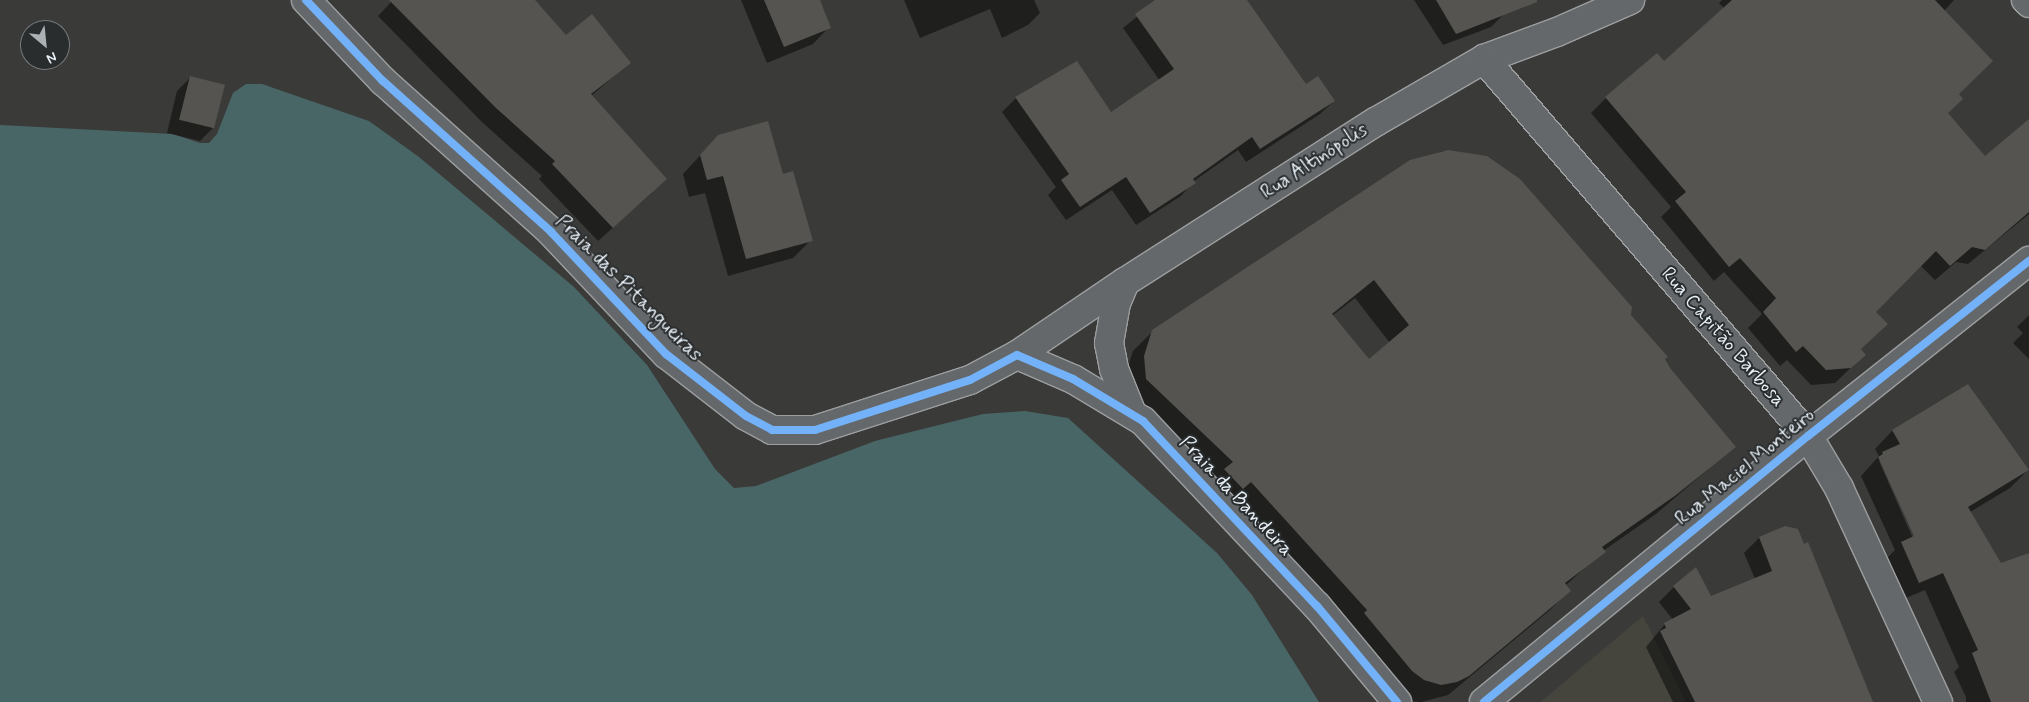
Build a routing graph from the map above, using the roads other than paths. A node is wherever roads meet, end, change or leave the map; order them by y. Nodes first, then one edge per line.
1 (306, 0) edge
2 (1630, 0) edge
3 (2026, 0) edge
4 (2029, 3) edge
5 (1484, 58) junction
6 (2029, 261) edge
7 (1125, 282) junction
8 (1017, 355) junction
9 (1131, 411) junction
10 (1808, 436) junction
11 (1397, 702) edge
12 (1484, 702) edge
13 (1938, 702) edge

1 - 8 main road, Praia das Pitangueiras
2 - 5 main road, Rua Altinópolis
3 - 4 main road
5 - 7 main road, Rua Altinópolis
5 - 10 main road, Rua Capitão Barbosa
6 - 10 main road, Rua Maciel Monteiro
7 - 8 main road, Rua Altinópolis
7 - 9 main road
8 - 9 main road, Praia da Bandeira
9 - 11 main road, Praia da Bandeira
10 - 12 main road, Rua Maciel Monteiro
10 - 13 main road, Rua Capitão Barbosa

